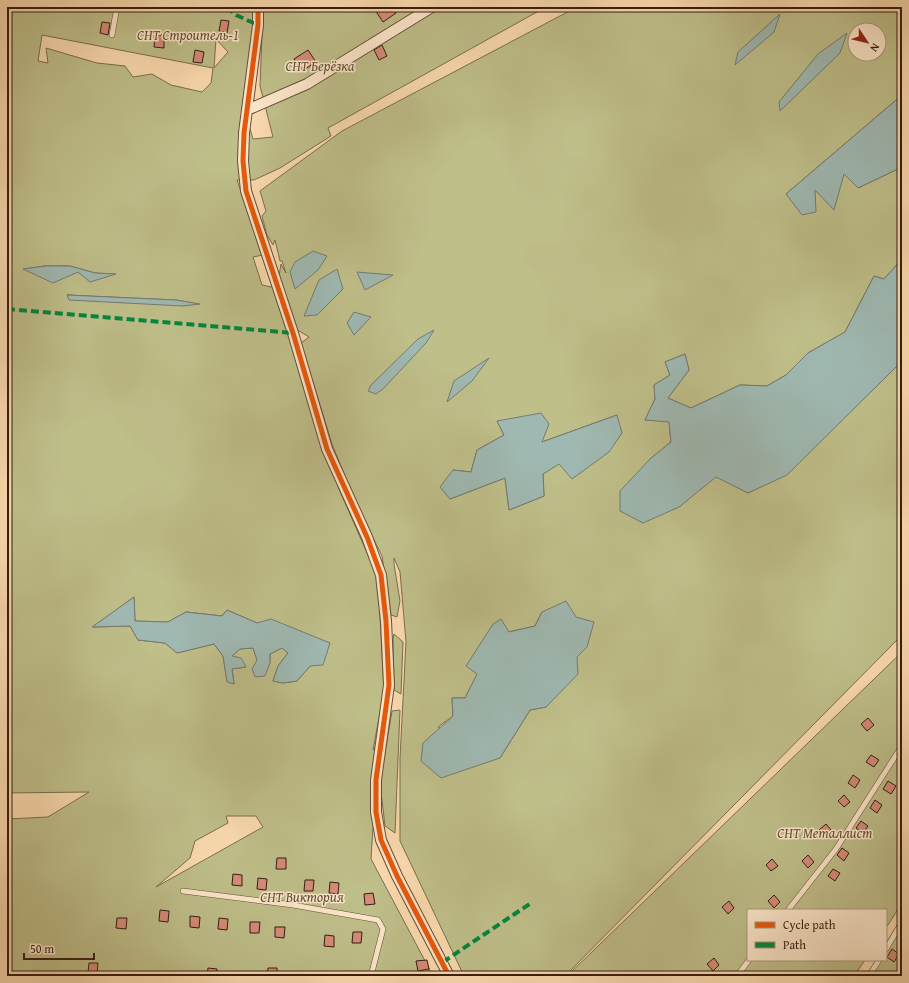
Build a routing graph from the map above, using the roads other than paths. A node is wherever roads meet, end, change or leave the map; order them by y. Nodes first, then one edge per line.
1 (116, 7) edge
2 (258, 7) edge
3 (432, 7) edge
4 (112, 35) dead end
5 (247, 110) junction
6 (902, 749) edge
7 (183, 891) dead end
8 (789, 909) edge
9 (902, 922) edge
10 (887, 947) edge
11 (748, 961) edge
12 (878, 961) edge
13 (371, 976) edge
14 (449, 976) edge
15 (736, 976) edge
16 (869, 976) edge

1 - 4 lane
2 - 5 street
3 - 5 street
5 - 14 street
6 - 8 lane
7 - 13 lane
9 - 10 lane
11 - 15 lane
12 - 16 lane

